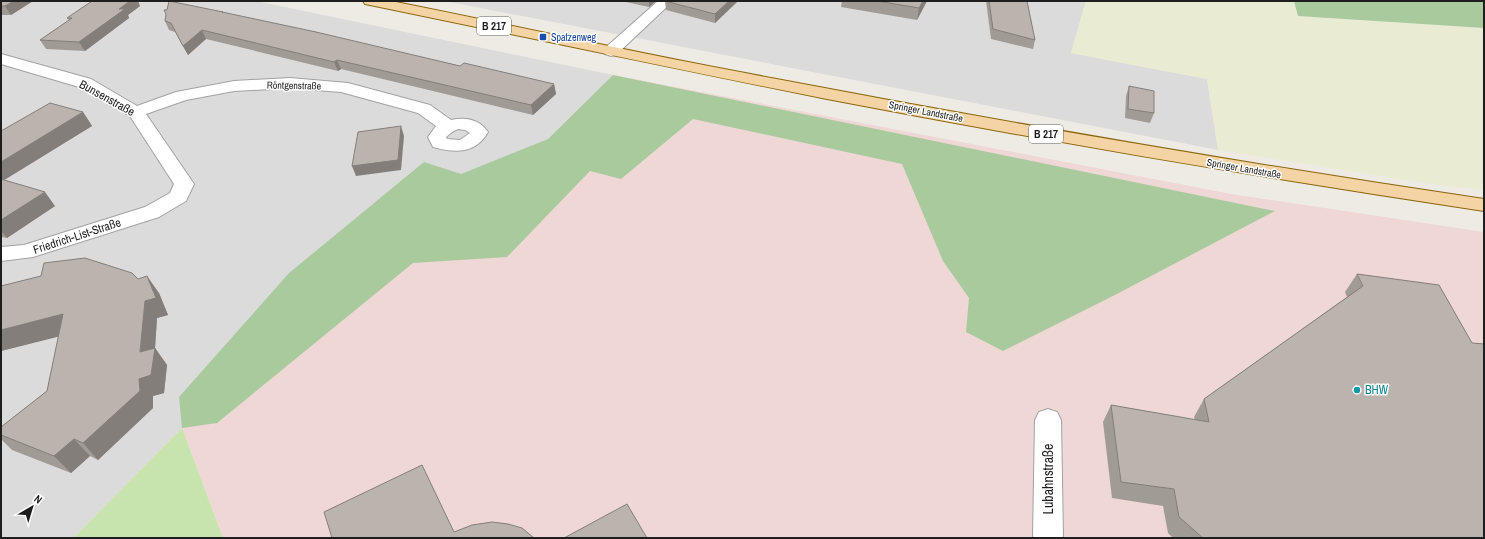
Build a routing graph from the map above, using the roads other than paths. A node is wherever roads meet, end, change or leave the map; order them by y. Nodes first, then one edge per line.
1 (370, 1) edge
2 (666, 1) edge
3 (611, 51) junction
4 (1, 59) edge
5 (136, 112) junction
6 (448, 127) dead end
7 (1484, 205) edge
8 (152, 212) joint
9 (1, 254) edge
10 (1048, 420) dead end
11 (1048, 538) edge

1 - 3 main road, Springer Landstraße / B 217
2 - 3 street
3 - 7 main road, Springer Landstraße / B 217
4 - 5 street, Bunsenstraße
5 - 6 street, Röntgenstraße
5 - 8 street, Bunsenstraße
8 - 9 street, Friedrich-List-Straße
10 - 11 street, Lubahnstraße

